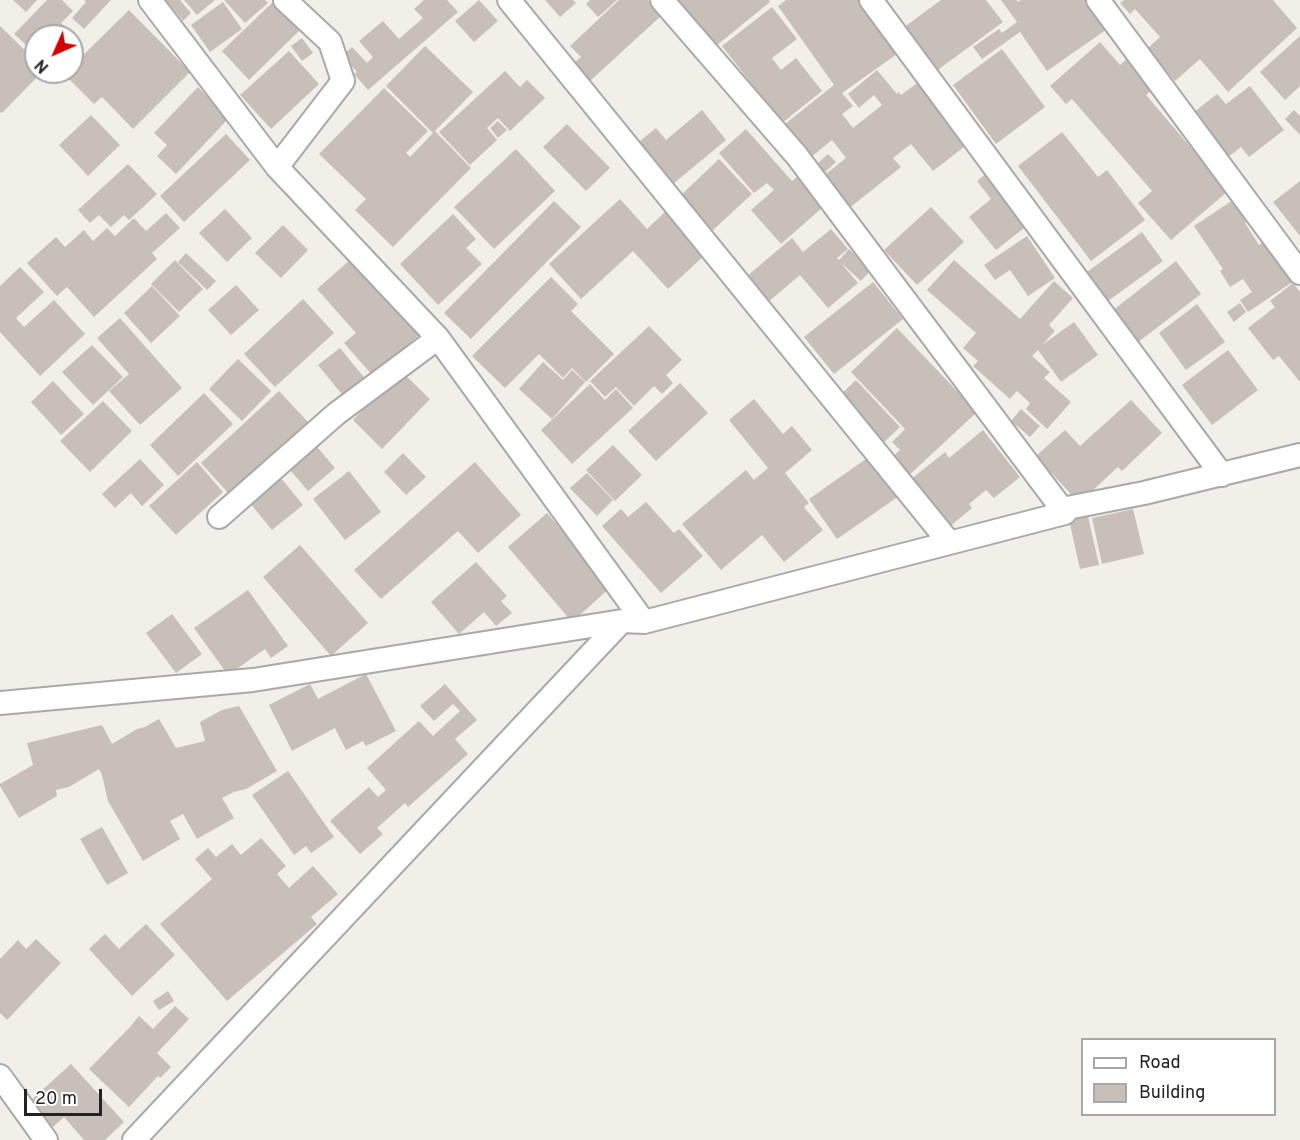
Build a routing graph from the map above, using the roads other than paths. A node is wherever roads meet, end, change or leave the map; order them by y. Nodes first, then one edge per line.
1 (150, 0) edge
2 (285, 0) edge
3 (509, 0) edge
4 (662, 0) edge
5 (871, 0) edge
6 (1098, 0) edge
7 (277, 167) junction
8 (1300, 273) edge
9 (438, 338) junction
10 (1300, 455) edge
11 (1222, 475) junction
12 (1062, 509) junction
13 (219, 517) dead end
14 (949, 542) junction
15 (633, 622) junction
16 (0, 703) edge
17 (0, 1076) edge
18 (46, 1140) edge
19 (134, 1140) edge

1 - 7 street
2 - 7 street
3 - 14 street
4 - 12 street
5 - 11 street
6 - 8 street
7 - 9 street
9 - 13 street
9 - 15 street
10 - 11 street
11 - 12 street
12 - 14 street
14 - 15 street
15 - 16 street
15 - 19 street
17 - 18 street

